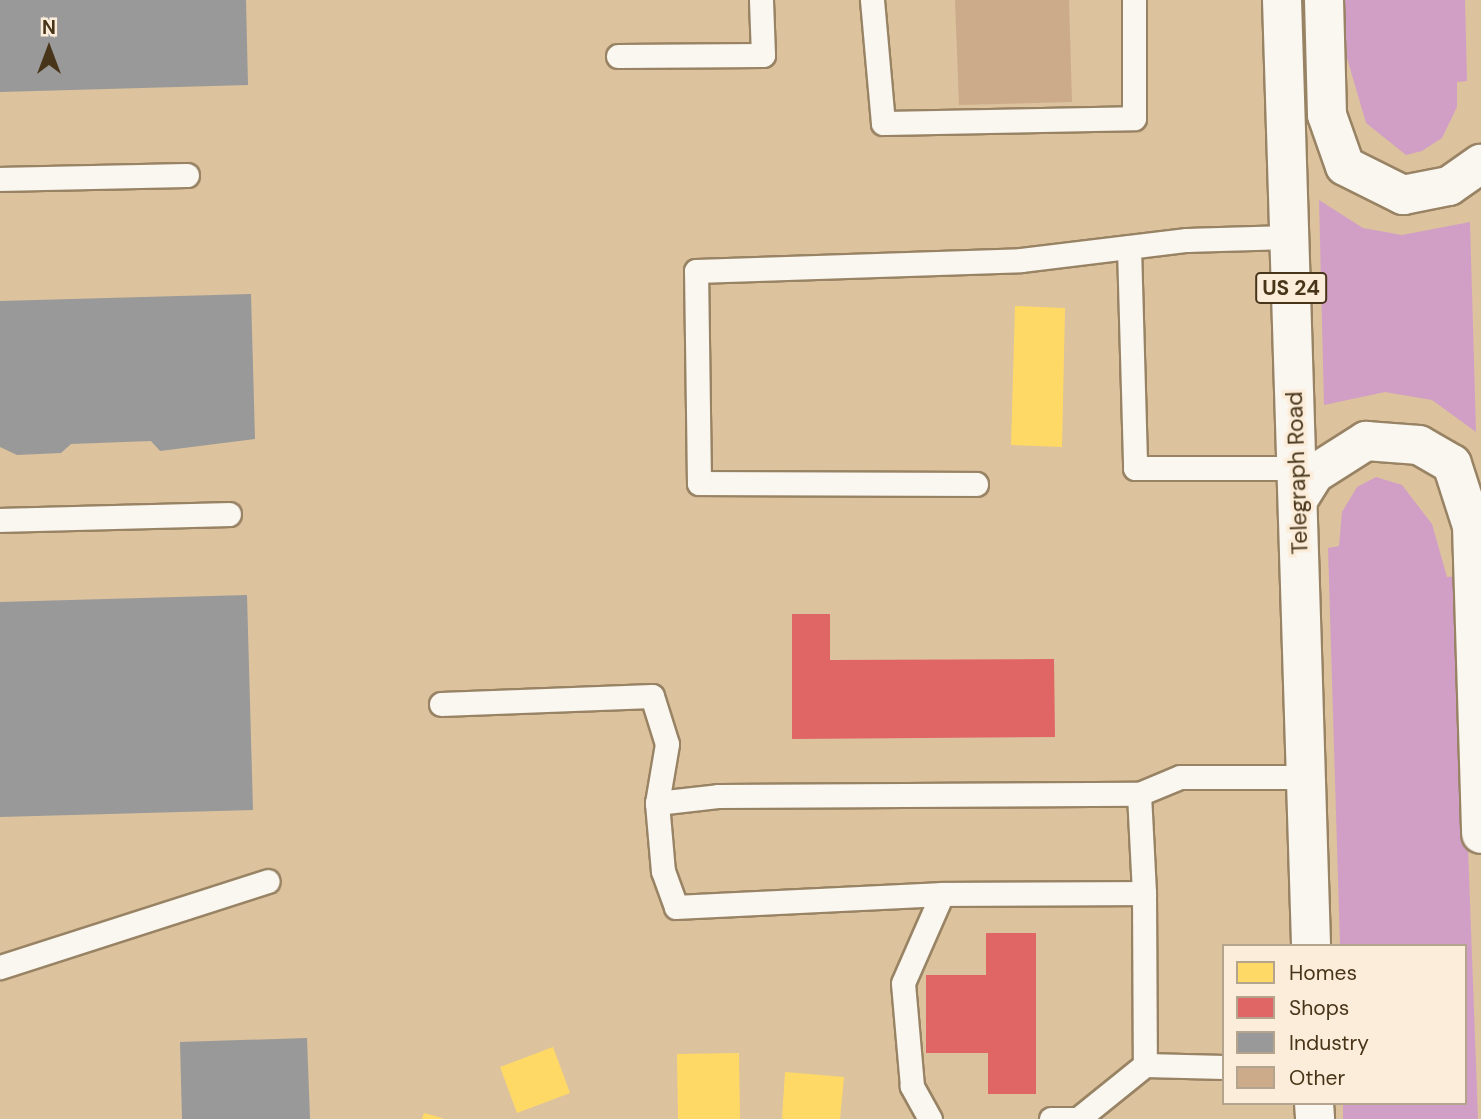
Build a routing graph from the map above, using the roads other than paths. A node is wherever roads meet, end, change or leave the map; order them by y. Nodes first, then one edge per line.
1 (761, 0) edge
2 (872, 0) edge
3 (1134, 0) edge
4 (1282, 0) edge
5 (1324, 0) edge
6 (618, 56) dead end
7 (1481, 164) edge
8 (187, 175) dead end
9 (0, 179) edge
10 (1289, 237) junction
11 (1129, 247) junction
12 (976, 484) dead end
13 (1297, 484) junction
14 (229, 514) dead end
15 (0, 520) edge
16 (441, 704) dead end
17 (1306, 777) junction
18 (1139, 794) junction
19 (657, 803) junction
20 (1481, 834) edge
21 (268, 881) dead end
22 (942, 894) junction
23 (1143, 894) junction
24 (1311, 944) edge
25 (0, 967) edge
26 (1145, 1065) junction
27 (1222, 1067) edge
28 (930, 1119) edge
29 (1051, 1119) edge

1 - 6 lane
2 - 3 lane
4 - 10 main road, Telegraph Road / US 24
5 - 7 main road
8 - 9 lane
10 - 11 lane
10 - 13 main road, Telegraph Road / US 24
11 - 12 lane
11 - 13 lane
13 - 17 main road, Telegraph Road / US 24
13 - 20 main road
14 - 15 lane
16 - 19 lane
17 - 18 lane
17 - 24 main road, Telegraph Road / US 24
18 - 19 lane
18 - 23 lane
19 - 22 lane
21 - 25 lane
22 - 23 lane
22 - 28 lane
23 - 26 lane
26 - 27 lane
26 - 29 lane

